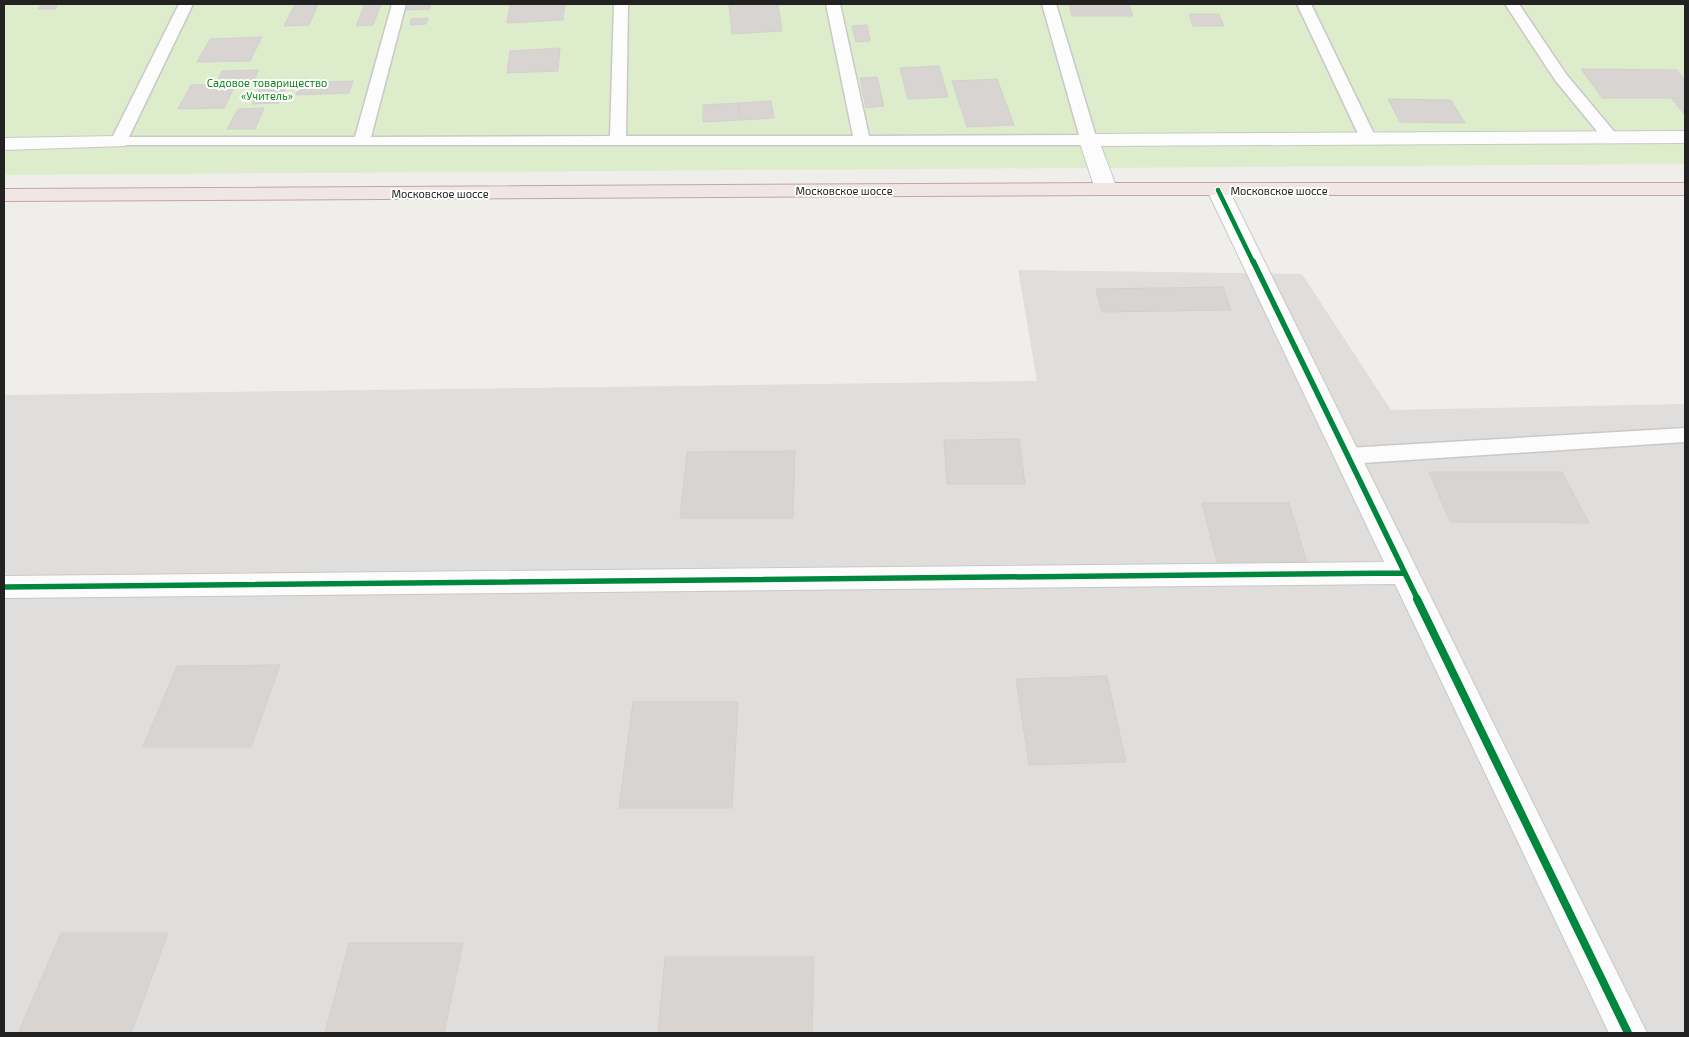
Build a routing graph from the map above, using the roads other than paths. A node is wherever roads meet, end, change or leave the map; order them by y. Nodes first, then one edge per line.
1 (186, 4) edge
2 (399, 4) edge
3 (621, 4) edge
4 (833, 4) edge
5 (1049, 4) edge
6 (1304, 4) edge
7 (1512, 4) edge
8 (1685, 137) edge
9 (1368, 138) junction
10 (1611, 138) junction
11 (1089, 140) junction
12 (362, 141) junction
13 (862, 141) junction
14 (118, 142) junction
15 (618, 142) junction
16 (4, 144) edge
17 (1106, 189) junction
18 (1685, 189) edge
19 (1218, 190) junction
20 (4, 196) edge
21 (1685, 435) edge
22 (1347, 456) junction
23 (1404, 573) junction
24 (4, 587) edge
25 (1628, 1033) edge

1 - 14 lane
2 - 12 lane
3 - 15 lane
4 - 13 lane
5 - 11 lane
6 - 9 lane
7 - 10 lane
8 - 10 street
9 - 10 street
9 - 11 street
11 - 13 lane
11 - 17 street
12 - 14 lane
12 - 15 lane
13 - 15 lane
14 - 16 street
17 - 19 highway, Московское шоссе
17 - 20 highway, Московское шоссе
18 - 19 highway, Московское шоссе
19 - 22 street
21 - 22 lane
22 - 23 street
23 - 24 street
23 - 25 street

